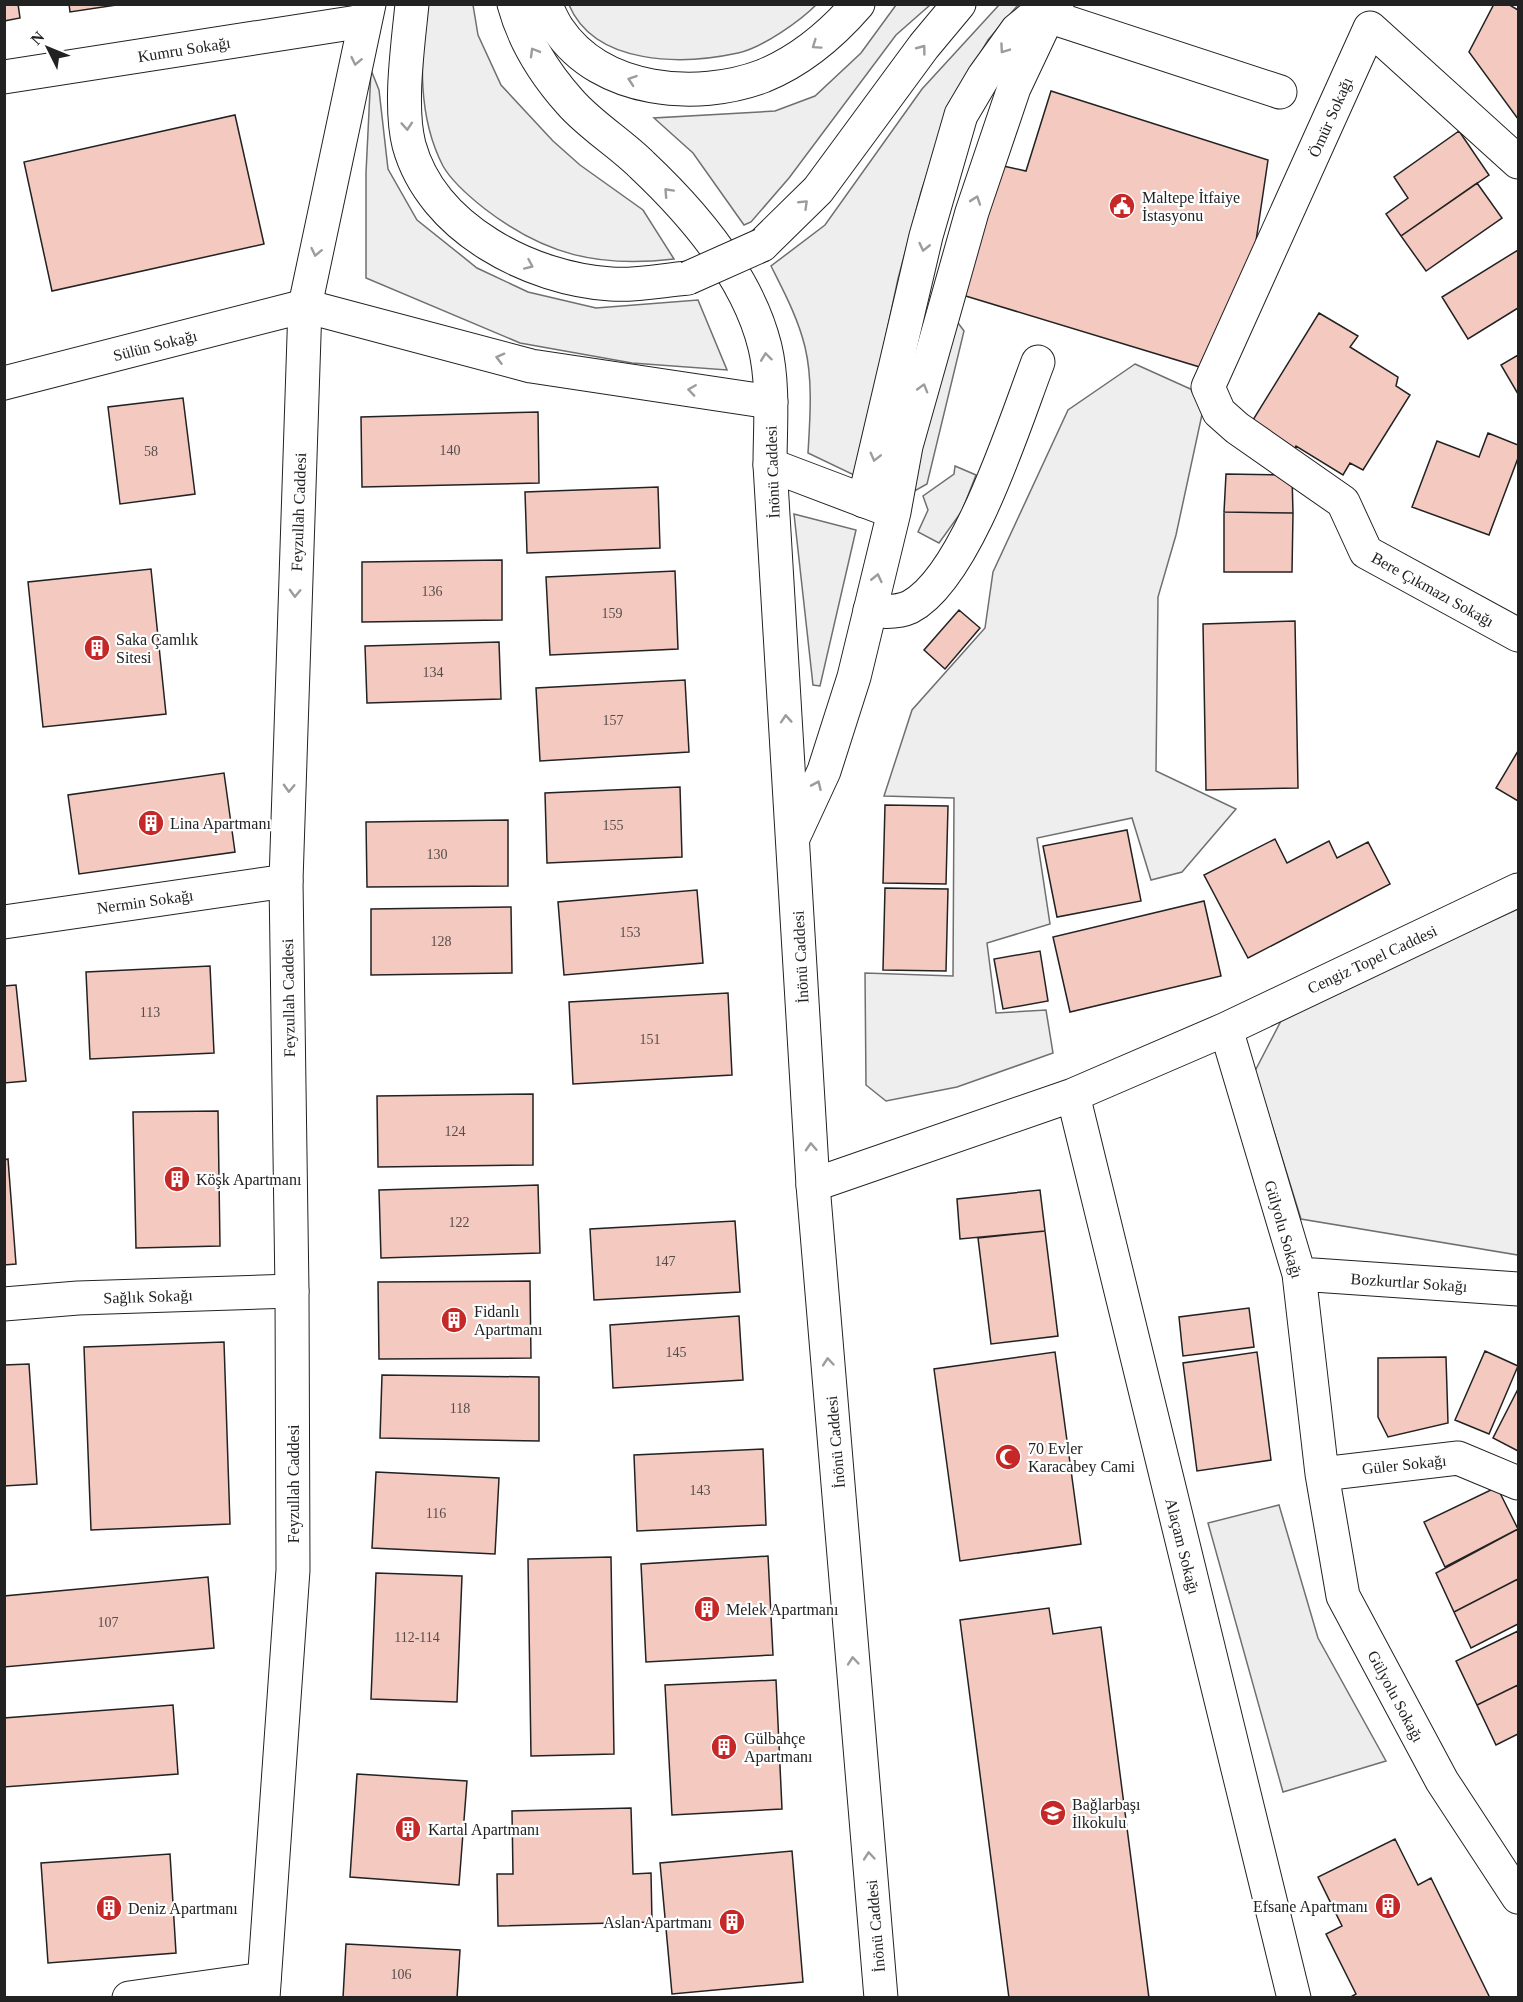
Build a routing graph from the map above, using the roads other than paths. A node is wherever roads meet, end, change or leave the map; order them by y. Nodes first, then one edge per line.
1 (412, 4) edge
2 (514, 4) edge
3 (545, 4) edge
4 (858, 4) edge
5 (959, 4) edge
6 (1052, 10) edge
7 (366, 13) edge
8 (4, 77) edge
9 (1280, 92) dead end
10 (1518, 162) edge
11 (305, 306) junction
12 (1038, 362) dead end
13 (4, 383) edge
14 (1208, 387) joint
15 (771, 402) junction
16 (770, 465) junction
17 (879, 507) junction
18 (870, 610) junction
19 (1518, 635) edge
20 (793, 838) junction
21 (286, 881) junction
22 (1518, 890) edge
23 (4, 922) edge
24 (1226, 1029) junction
25 (1073, 1095) junction
26 (813, 1185) junction
27 (1299, 1274) junction
28 (1518, 1289) edge
29 (292, 1291) junction
30 (4, 1304) edge
31 (1322, 1474) junction
32 (1518, 1483) edge
33 (1518, 1897) edge
34 (264, 1988) edge
35 (129, 1998) edge
36 (881, 1998) edge
37 (1294, 1998) edge

1 -> 5 main road, bridge
15 -> 2 main road, İnönü Caddesi
4 -> 3 main road
6 - 9 main road
6 - 17 main road
7 - 8 main road, Kumru Sokağı
7 -> 11 main road, Feyzullah Caddesi
10 - 14 main road, Ömür Sokağı
11 - 13 main road, Sülün Sokağı
15 -> 11 main road
11 -> 21 main road, Feyzullah Caddesi
12 - 18 main road
14 - 19 main road, Bere Çıkmazı Sokağı
15 - 16 main road, İnönü Caddesi
16 - 17 main road
20 -> 16 main road, İnönü Caddesi
18 -> 17 main road
20 -> 18 main road
26 -> 20 main road, İnönü Caddesi
21 - 23 main road, Nermin Sokağı
21 - 29 main road, Feyzullah Caddesi
22 - 24 main road, Cengiz Topel Caddesi
24 - 25 main road
24 - 27 main road, Gülyolu Sokağı
25 - 26 main road
25 - 37 main road, Alaçam Sokağı
36 -> 26 main road, İnönü Caddesi
27 - 28 main road, Bozkurtlar Sokağı
27 - 31 main road, Gülyolu Sokağı
29 - 30 main road, Sağlık Sokağı
29 - 34 main road, Feyzullah Caddesi
31 - 32 main road, Güler Sokağı
31 - 33 main road, Gülyolu Sokağı
34 - 35 main road

